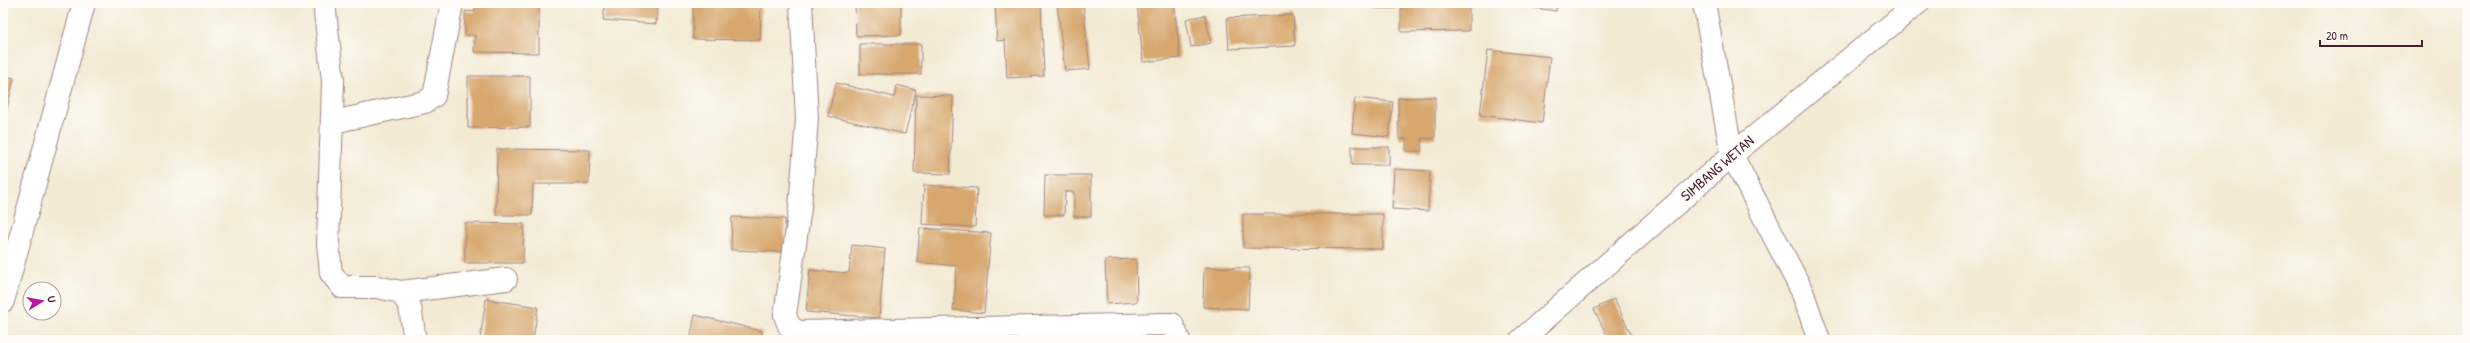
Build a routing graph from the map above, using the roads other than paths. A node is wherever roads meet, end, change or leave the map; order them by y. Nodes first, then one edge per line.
1 (84, 3) edge
2 (324, 3) edge
3 (452, 3) edge
4 (801, 3) edge
5 (1704, 3) edge
6 (1918, 3) edge
7 (333, 122) junction
8 (1732, 155) junction
9 (11, 245) edge
10 (506, 279) dead end
11 (401, 292) junction
12 (3, 301) edge
13 (968, 334) edge
14 (415, 340) edge
15 (1179, 340) edge
16 (1521, 340) edge
17 (1819, 340) edge

1 - 9 street
2 - 7 street
3 - 7 street
4 - 13 street
5 - 8 street
6 - 8 street, SIMBANG WETAN
7 - 11 street
8 - 16 street, SIMBANG WETAN
8 - 17 street
9 - 12 street
10 - 11 street
11 - 14 street
13 - 15 street

